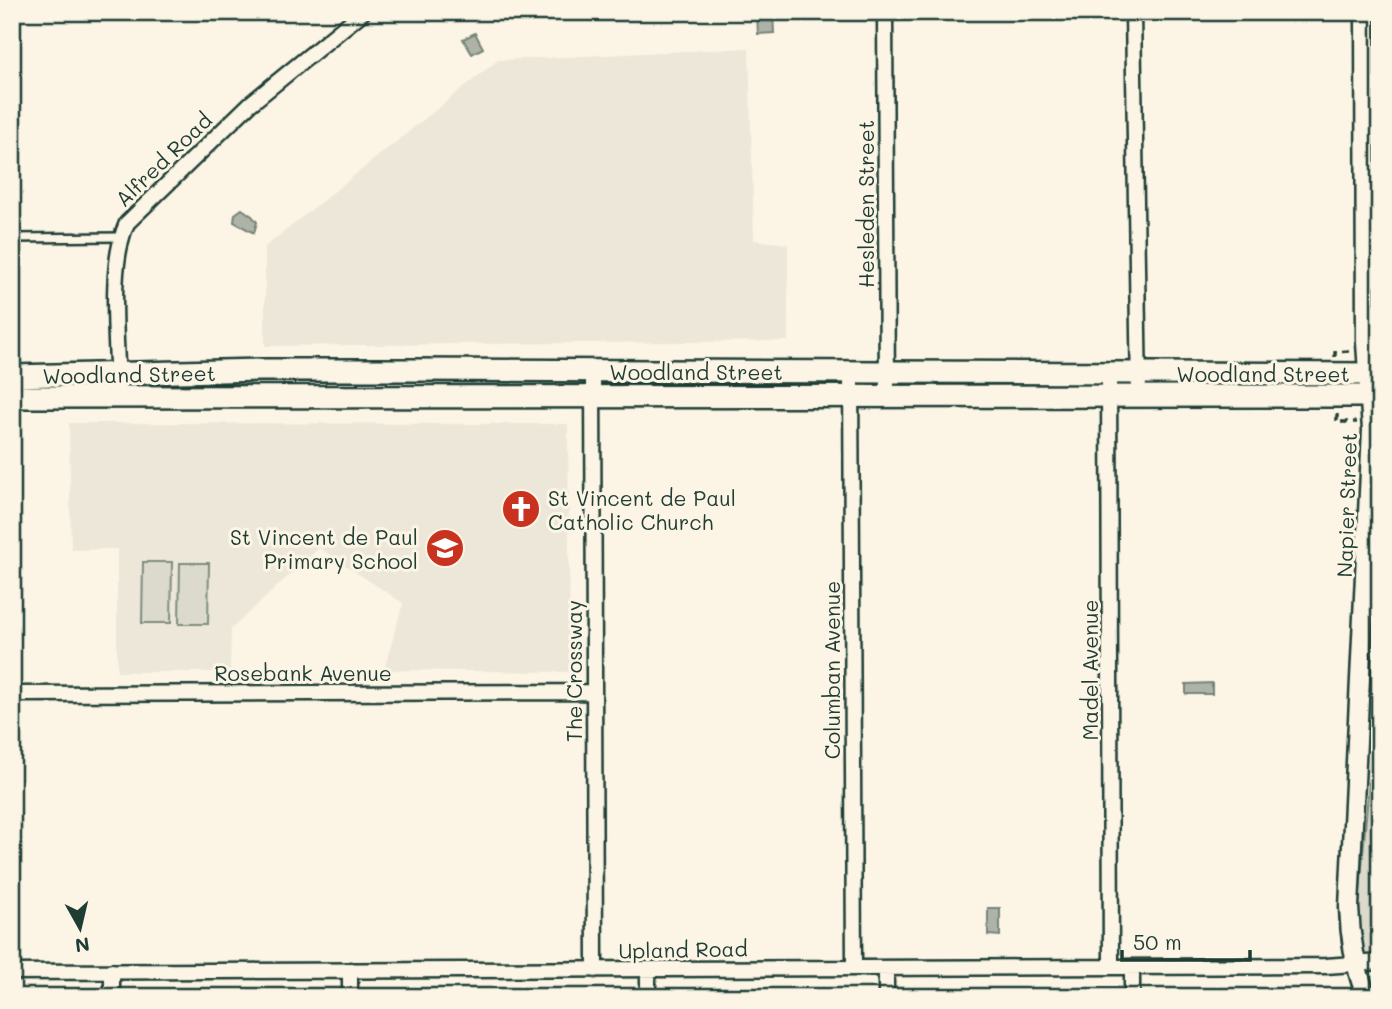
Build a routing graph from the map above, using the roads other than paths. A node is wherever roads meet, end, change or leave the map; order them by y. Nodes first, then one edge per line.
1 (363, 12) edge
2 (885, 12) edge
3 (1133, 12) edge
4 (1365, 12) edge
5 (1372, 85) edge
6 (121, 237) junction
7 (12, 238) edge
8 (593, 371) junction
9 (851, 372) junction
10 (887, 372) junction
11 (1109, 373) junction
12 (1138, 373) junction
13 (118, 374) junction
14 (1374, 374) edge
15 (12, 376) edge
16 (1109, 395) junction
17 (1139, 395) junction
18 (118, 396) junction
19 (851, 396) junction
20 (887, 396) junction
21 (1375, 396) edge
22 (12, 397) edge
23 (593, 397) junction
24 (594, 692) junction
25 (12, 694) edge
26 (1380, 962) edge
27 (1354, 964) junction
28 (1111, 967) junction
29 (1132, 967) junction
30 (854, 968) junction
31 (886, 968) junction
32 (351, 970) junction
33 (648, 970) junction
34 (112, 971) junction
35 (595, 971) junction
36 (12, 972) edge
37 (112, 997) edge
38 (350, 997) edge
39 (648, 997) edge
40 (886, 997) edge
41 (1132, 997) edge
42 (1366, 997) edge

1 - 6 street, Alfred Road
2 - 10 street, Hesleden Street
3 - 12 street
4 - 5 street, Napier Street
5 - 14 street, Napier Street
6 - 7 lane
6 - 13 street, Alfred Road
8 - 9 main road, Woodland Street
8 - 13 main road, Woodland Street
8 - 23 street, The Crossway
9 - 10 main road, Woodland Street
9 - 19 street, Columban Avenue
10 - 11 main road, Woodland Street
10 - 20 street, Hesleden Street
11 - 12 main road, Woodland Street
11 - 16 street, Madel Avenue
12 - 14 main road, Woodland Street
12 - 17 street
13 - 15 main road, Woodland Street
13 - 18 street, Alfred Road
14 - 21 street, Napier Street
16 - 17 main road, Woodland Street
16 - 20 main road, Woodland Street
16 - 28 street, Madel Avenue
17 - 21 main road, Woodland Street
18 - 22 main road, Woodland Street
18 - 23 main road, Woodland Street
19 - 20 main road, Woodland Street
19 - 23 main road, Woodland Street
19 - 30 street, Columban Avenue
21 - 27 street, Napier Street
23 - 24 street, The Crossway
24 - 25 street, Rosebank Avenue
24 - 35 street, The Crossway
26 - 27 street, Upland Road
27 - 29 street, Upland Road
27 - 42 street, Napier Street
28 - 29 street, Upland Road
28 - 31 street, Upland Road
29 - 41 street
30 - 31 street, Upland Road
30 - 33 street, Upland Road
31 - 40 street
32 - 34 street, Upland Road
32 - 35 street, Upland Road
32 - 38 street
33 - 35 street, Upland Road
33 - 39 street
34 - 36 street, Upland Road
34 - 37 street

